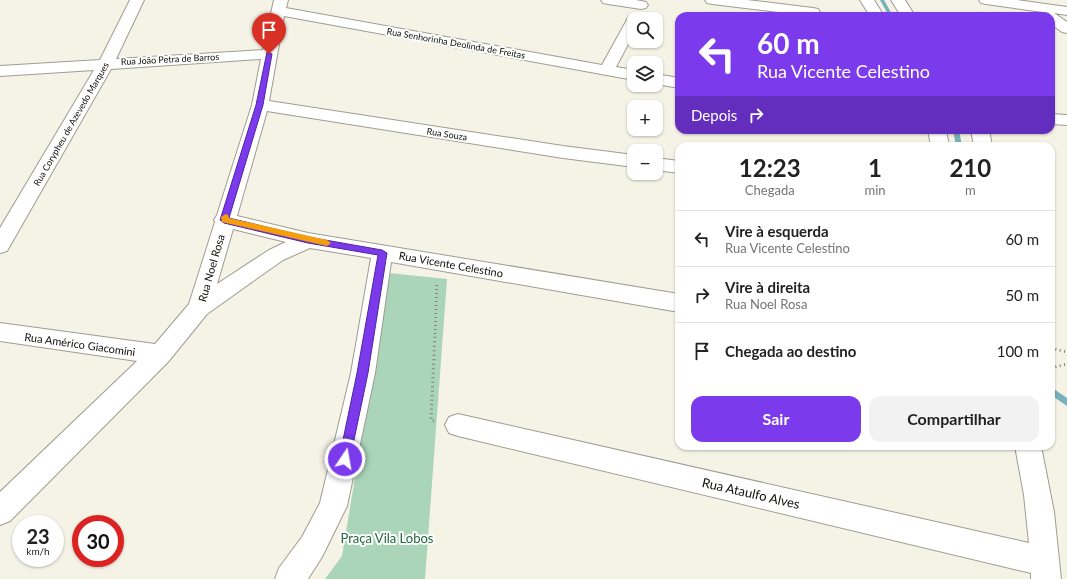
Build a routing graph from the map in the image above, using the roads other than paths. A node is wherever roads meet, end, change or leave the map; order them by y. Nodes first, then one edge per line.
1 (137, 0) edge
2 (608, 0) edge
3 (712, 0) edge
4 (867, 0) edge
5 (898, 0) edge
6 (986, 0) edge
7 (643, 3) edge
8 (280, 6) edge
9 (1038, 7) junction
10 (1067, 11) edge
11 (638, 12) edge
12 (813, 12) dead end
13 (874, 12) edge
14 (906, 12) edge
15 (1045, 12) edge
16 (1055, 20) edge
17 (1067, 30) edge
18 (627, 32) edge
19 (269, 54) junction
20 (106, 63) junction
21 (0, 70) edge
22 (607, 70) junction
23 (627, 74) edge
24 (663, 80) edge
25 (675, 82) edge
26 (260, 105) junction
27 (1055, 119) edge
28 (1067, 120) edge
29 (627, 160) edge
30 (663, 165) edge
31 (675, 166) edge
32 (224, 220) junction
33 (308, 240) junction
34 (0, 246) edge
35 (382, 253) junction
36 (675, 302) edge
37 (200, 308) junction
38 (0, 332) edge
39 (160, 355) junction
40 (458, 425) road end
41 (1029, 450) edge
42 (0, 511) edge
43 (1045, 570) edge
44 (290, 579) edge

1 - 20 street, Rua Corypheu de Azevedo Marques
2 - 7 street
3 - 12 street
4 - 13 street
5 - 14 street
6 - 9 street
7 - 11 street
8 - 19 street, Rua Noel Rosa
8 - 22 street, Rua Senhorinha Deolinda de Freitas
9 - 10 street
9 - 15 street
16 - 17 street
18 - 22 street
19 - 20 street, Rua João Petra de Barros
19 - 26 street, Rua Noel Rosa
20 - 21 street, Rua João Petra de Barros
20 - 34 street, Rua Corypheu de Azevedo Marques
22 - 23 street, Rua Senhorinha Deolinda de Freitas
24 - 25 street
26 - 29 street, Rua Souza
26 - 32 street, Rua Noel Rosa
27 - 28 street
30 - 31 street
32 - 33 street, Rua Vicente Celestino
32 - 37 street, Rua Noel Rosa
33 - 35 street, Rua Vicente Celestino
33 - 37 street
35 - 36 street, Rua Vicente Celestino
35 - 44 street
37 - 39 street, Rua Noel Rosa
38 - 39 street, Rua Américo Giacomini
39 - 42 street, Rua Noel Rosa
40 - 43 street, Rua Ataulfo Alves
41 - 43 street

